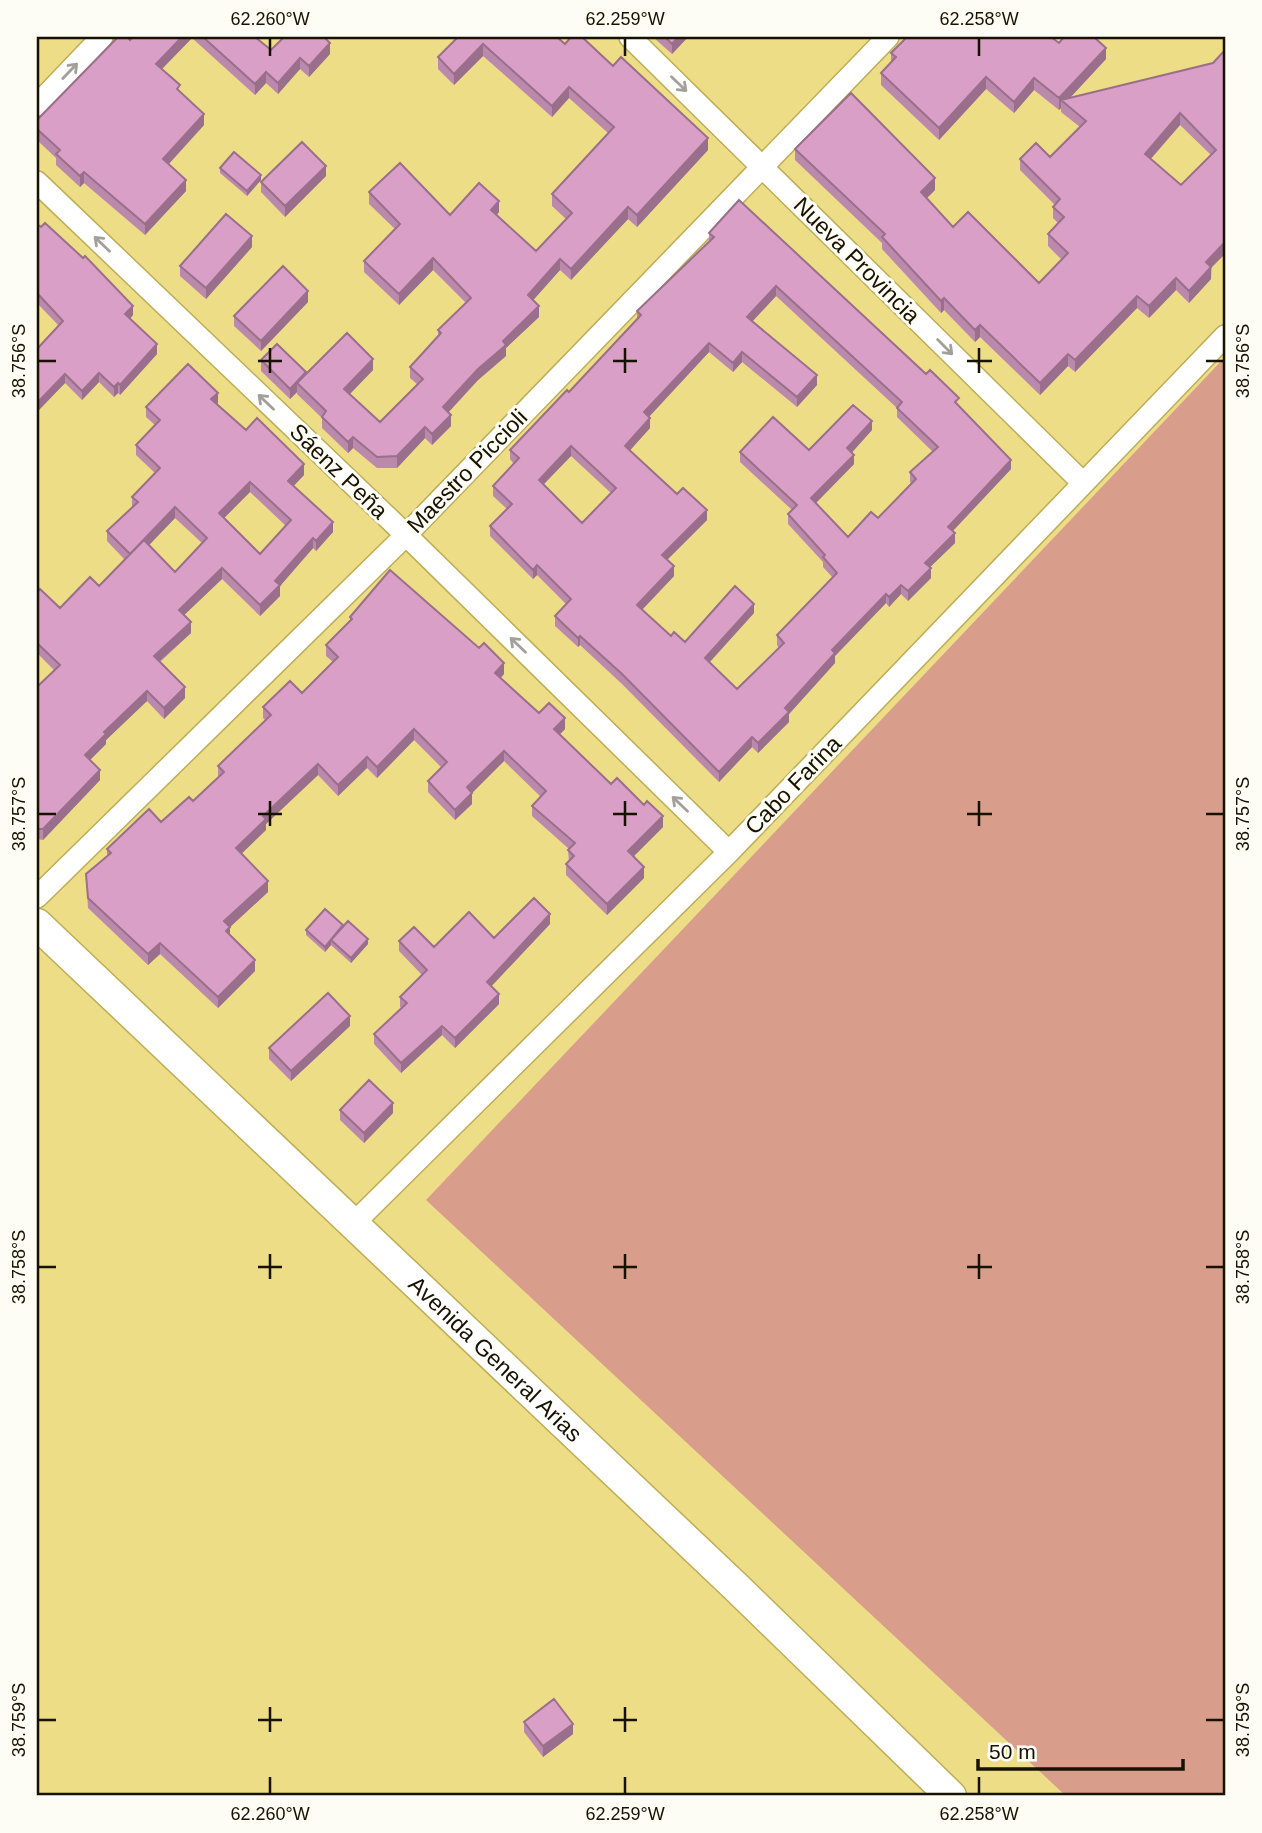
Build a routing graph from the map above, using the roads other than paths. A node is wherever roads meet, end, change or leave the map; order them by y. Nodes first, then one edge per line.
1 (102, 37) edge
2 (630, 37) edge
3 (888, 37) edge
4 (37, 105) edge
5 (762, 166) junction
6 (37, 182) edge
7 (1225, 336) edge
8 (1083, 484) junction
9 (406, 535) junction
10 (729, 852) junction
11 (37, 897) edge
12 (37, 924) edge
13 (352, 1224) junction
14 (951, 1796) edge

4 -> 1 street
2 -> 5 street, Nueva Provincia
3 - 5 street, Maestro Piccioli
5 -> 8 street, Nueva Provincia
5 - 9 street, Maestro Piccioli
9 -> 6 street, Sáenz Peña
7 - 8 street, Cabo Farina
8 - 10 street, Cabo Farina
10 -> 9 street, Sáenz Peña
9 - 11 street, Maestro Piccioli
10 - 13 street, Cabo Farina
12 - 13 main road, Avenida General Arias
13 - 14 main road, Avenida General Arias

